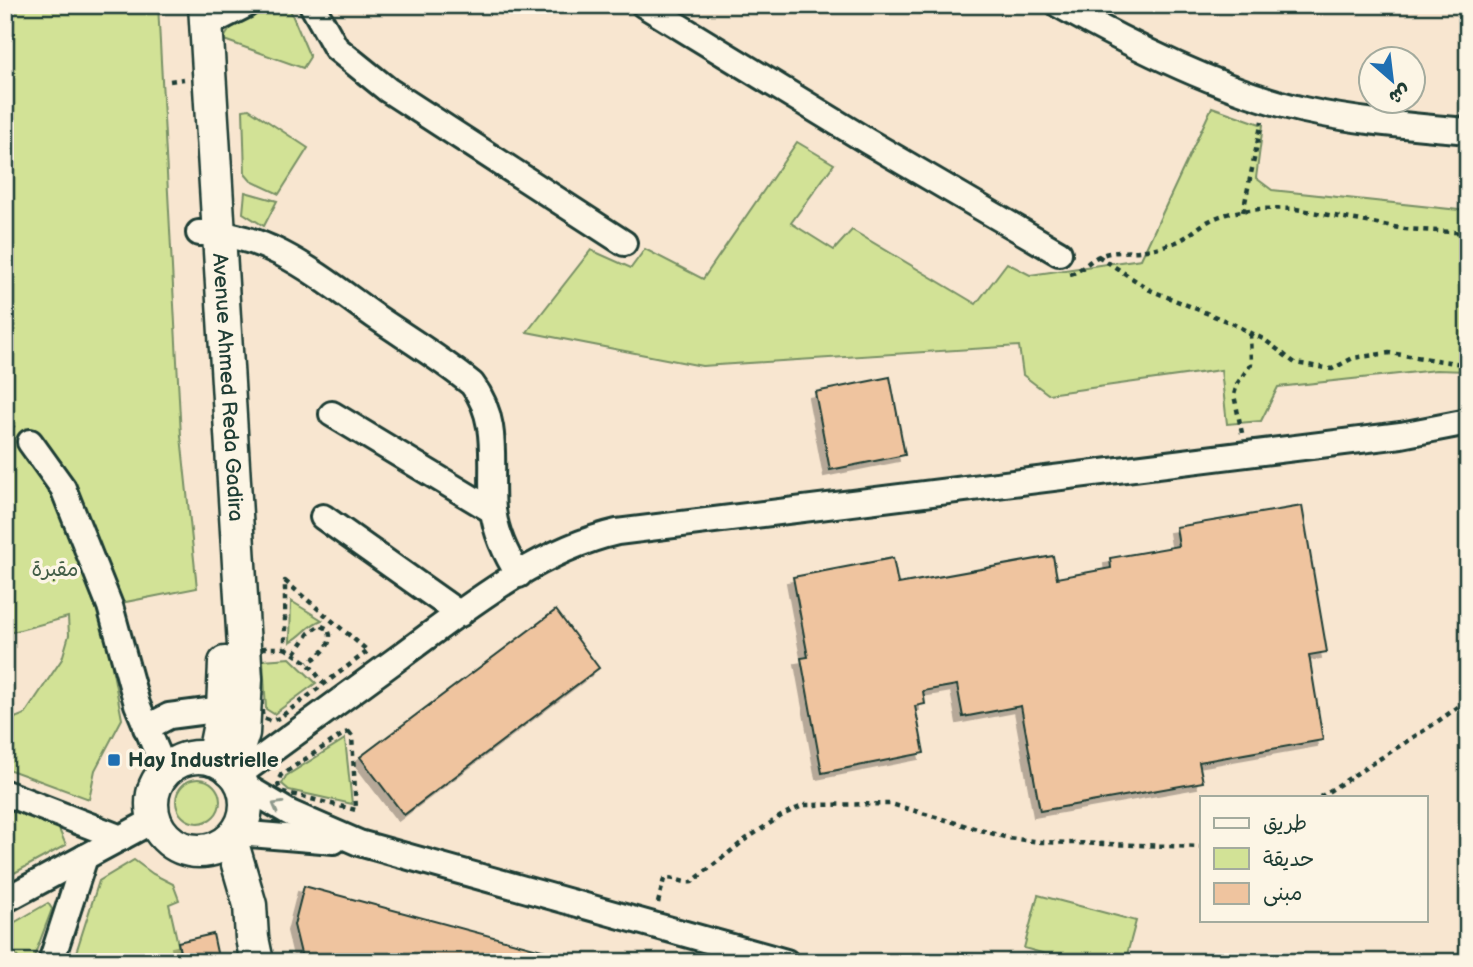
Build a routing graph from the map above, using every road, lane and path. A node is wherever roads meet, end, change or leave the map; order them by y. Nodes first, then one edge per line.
1 (246, 5) edge
2 (312, 5) edge
3 (644, 5) edge
4 (1059, 5) edge
5 (198, 12) edge
6 (1267, 99) junction
7 (1468, 131) edge
8 (1243, 212) junction
9 (208, 232) junction
10 (1468, 233) edge
11 (624, 243) dead end
12 (1059, 253) joint
13 (1097, 256) junction
14 (1250, 332) junction
15 (1468, 365) edge
16 (332, 414) dead end
17 (1468, 422) edge
18 (30, 442) dead end
19 (1246, 454) junction
20 (493, 511) junction
21 (323, 517) dead end
22 (519, 575) junction
23 (460, 614) junction
24 (329, 618) junction
25 (324, 626) junction
26 (285, 648) junction
27 (295, 653) junction
28 (308, 663) junction
29 (324, 684) junction
30 (1468, 700) edge
31 (223, 709) junction
32 (146, 728) junction
33 (165, 771) junction
34 (231, 772) junction
35 (5, 793) edge
36 (1322, 796) edge
37 (322, 802) joint
38 (154, 820) junction
39 (121, 838) junction
40 (224, 841) junction
41 (359, 843) junction
42 (1200, 847) edge
43 (85, 857) junction
44 (5, 900) edge
45 (652, 924) junction
46 (255, 950) edge
47 (51, 962) edge
48 (786, 962) edge

1 - 5 street
2 - 11 street
3 - 12 street
4 - 6 street
5 - 9 main road, Avenue Ahmed Reda Gadira
6 - 7 street
6 - 8 path
8 - 10 path
8 - 13 path
9 - 20 street
9 - 31 main road, Avenue Ahmed Reda Gadira
9 - 34 main road, Avenue Ahmed Reda Gadira
12 - 13 path
13 - 14 path
14 - 15 path
14 - 19 path
16 - 20 street
17 - 19 street
18 - 32 street
19 - 22 street
20 - 22 street
21 - 23 street
22 - 23 street
23 - 34 street
24 - 25 path
24 - 26 path
24 - 29 path
25 - 27 path
25 - 28 path
26 - 27 path
26 - 29 path
27 - 28 path
28 - 29 path
30 - 36 path
31 - 32 street
31 - 34 main road, Avenue Ahmed Reda Gadira
32 - 33 street
33 - 34 main road
33 - 38 main road
34 - 40 main road
41 -> 34 street
35 - 39 street
37 - 37 path
38 - 39 street
38 - 40 main road
39 - 43 street
40 - 41 street
40 - 46 main road
41 - 45 street
42 - 45 path
43 - 44 street
43 - 47 street
45 - 48 street

